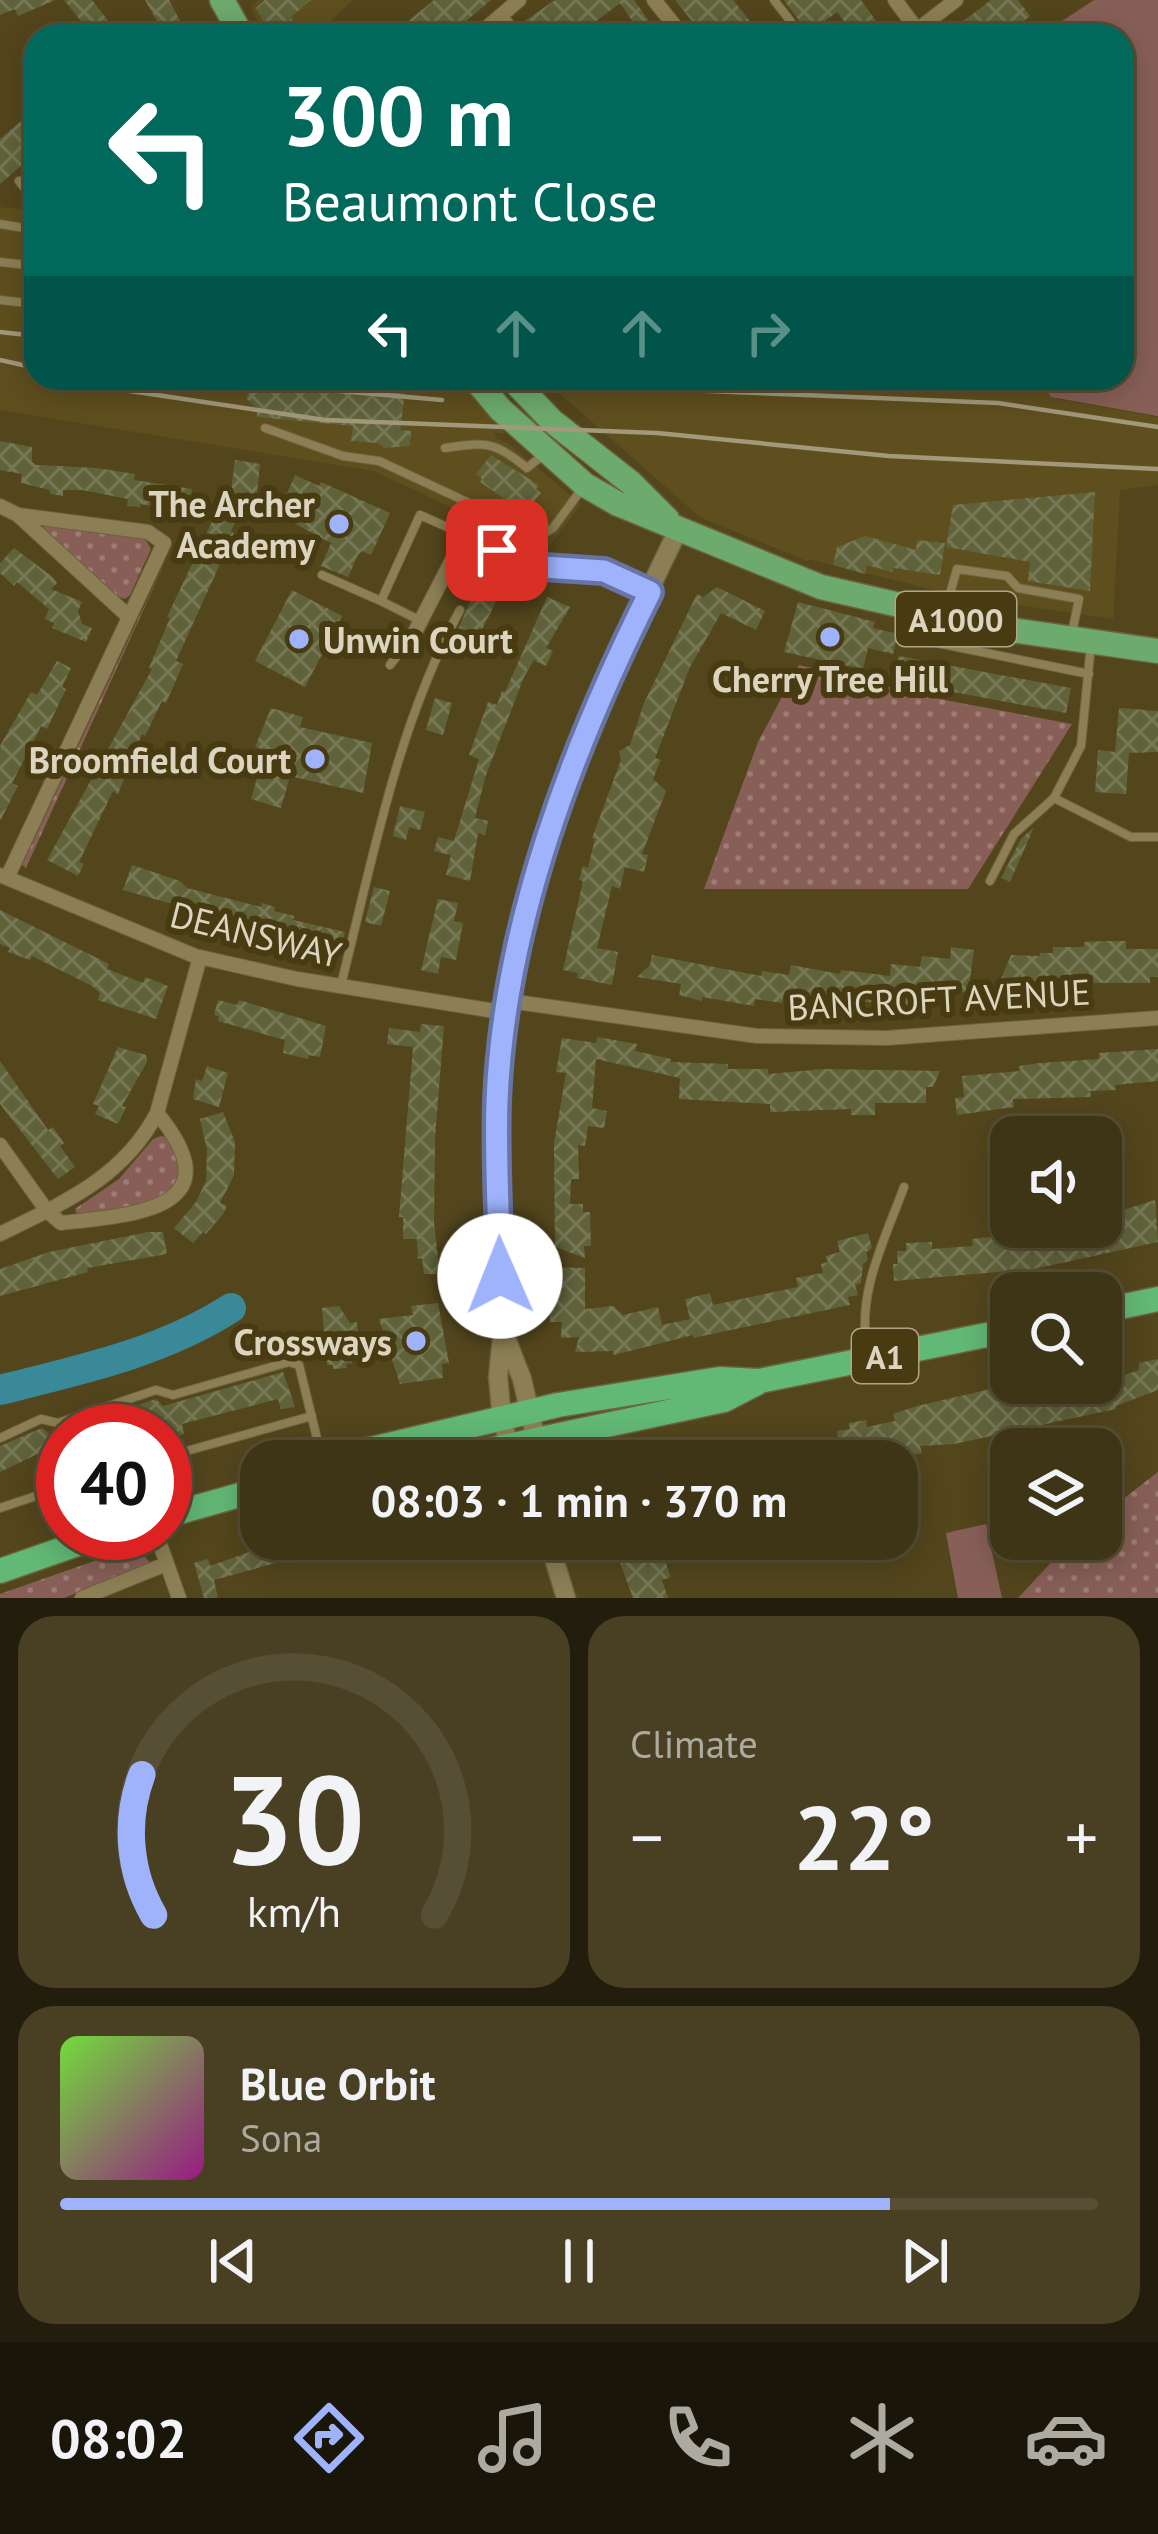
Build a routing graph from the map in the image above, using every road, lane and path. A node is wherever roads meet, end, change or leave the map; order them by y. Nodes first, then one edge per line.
1 (519, 0) edge
2 (654, 0) edge
3 (774, 0) edge
4 (895, 0) edge
5 (956, 0) edge
6 (500, 16) junction
7 (491, 24) edge
8 (506, 24) edge
9 (673, 24) edge
10 (793, 24) edge
11 (913, 24) edge
12 (930, 24) edge
13 (19, 181) dead end
14 (24, 187) edge
15 (484, 390) edge
16 (522, 390) edge
17 (265, 428) dead end
18 (445, 448) dead end
19 (546, 452) junction
20 (586, 485) junction
21 (0, 506) edge
22 (18, 515) junction
23 (676, 526) junction
24 (465, 535) junction
25 (322, 575) dead end
26 (650, 592) junction
27 (381, 602) junction
28 (460, 610) dead end
29 (934, 614) junction
30 (128, 616) junction
31 (418, 626) junction
32 (1081, 642) junction
33 (1158, 651) edge
34 (391, 665) dead end
35 (1089, 674) junction
36 (1054, 798) junction
37 (1158, 837) edge
38 (3, 877) edge
39 (990, 881) dead end
40 (200, 957) junction
41 (340, 986) junction
42 (508, 1007) junction
43 (1158, 1018) edge
44 (158, 1113) junction
45 (0, 1145) edge
46 (904, 1187) dead end
47 (47, 1211) junction
48 (0, 1234) edge
49 (1158, 1299) edge
50 (1122, 1307) edge
51 (503, 1328) junction
52 (990, 1334) edge
53 (869, 1359) junction
54 (759, 1382) junction
55 (516, 1415) junction
56 (312, 1416) junction
57 (0, 1438) edge
58 (317, 1440) edge
59 (411, 1440) edge
60 (522, 1440) edge
61 (522, 1440) edge
62 (565, 1440) edge
63 (192, 1449) edge
64 (240, 1495) edge
65 (36, 1496) edge
66 (0, 1508) edge
67 (192, 1508) edge
68 (36, 1558) edge
69 (165, 1560) edge
70 (554, 1560) edge
71 (166, 1564) junction
72 (0, 1571) edge
73 (82, 1598) edge
74 (179, 1598) edge
75 (566, 1598) edge

1 - 6 street
2 - 9 street
3 - 10 lane
4 - 11 street
5 - 12 street
6 - 7 street
6 - 8 street
13 - 14 lane
15 - 19 main road, A1000
16 - 23 main road, A1000
17 - 20 lane
18 - 19 lane
19 - 20 main road, A1000
20 - 23 main road, A1000
21 - 22 street
22 - 30 street
22 - 30 street
23 - 26 street
23 - 29 main road, A1000
24 - 26 street
24 - 27 lane
24 - 31 street
25 - 27 lane
26 - 42 street
27 - 31 lane
28 - 41 lane
29 - 32 main road, A1000
29 - 32 lane
29 - 35 lane
30 - 38 street
31 - 34 lane
32 - 33 main road, A1000
32 - 35 lane
35 - 36 lane
36 - 37 lane
36 - 39 lane
38 - 40 street, DEANSWAY
40 - 41 street, DEANSWAY
40 - 44 street
41 - 42 street, DEANSWAY
42 - 43 street, BANCROFT AVENUE
42 - 51 street
44 - 47 street
44 - 47 street
45 - 47 street
46 - 53 lane
47 - 48 street
49 - 50 highway
51 - 55 street
51 - 55 street
52 - 53 highway, A1
53 - 54 highway, A1
54 - 55 highway, A1
54 - 62 highway, A1
55 - 59 highway, A1
55 - 60 street
55 - 61 street
56 - 57 lane
56 - 58 lane
56 - 63 lane
64 - 67 highway
65 - 66 lane
68 - 72 highway
69 - 71 street
70 - 75 street
71 - 73 street
71 - 74 street

